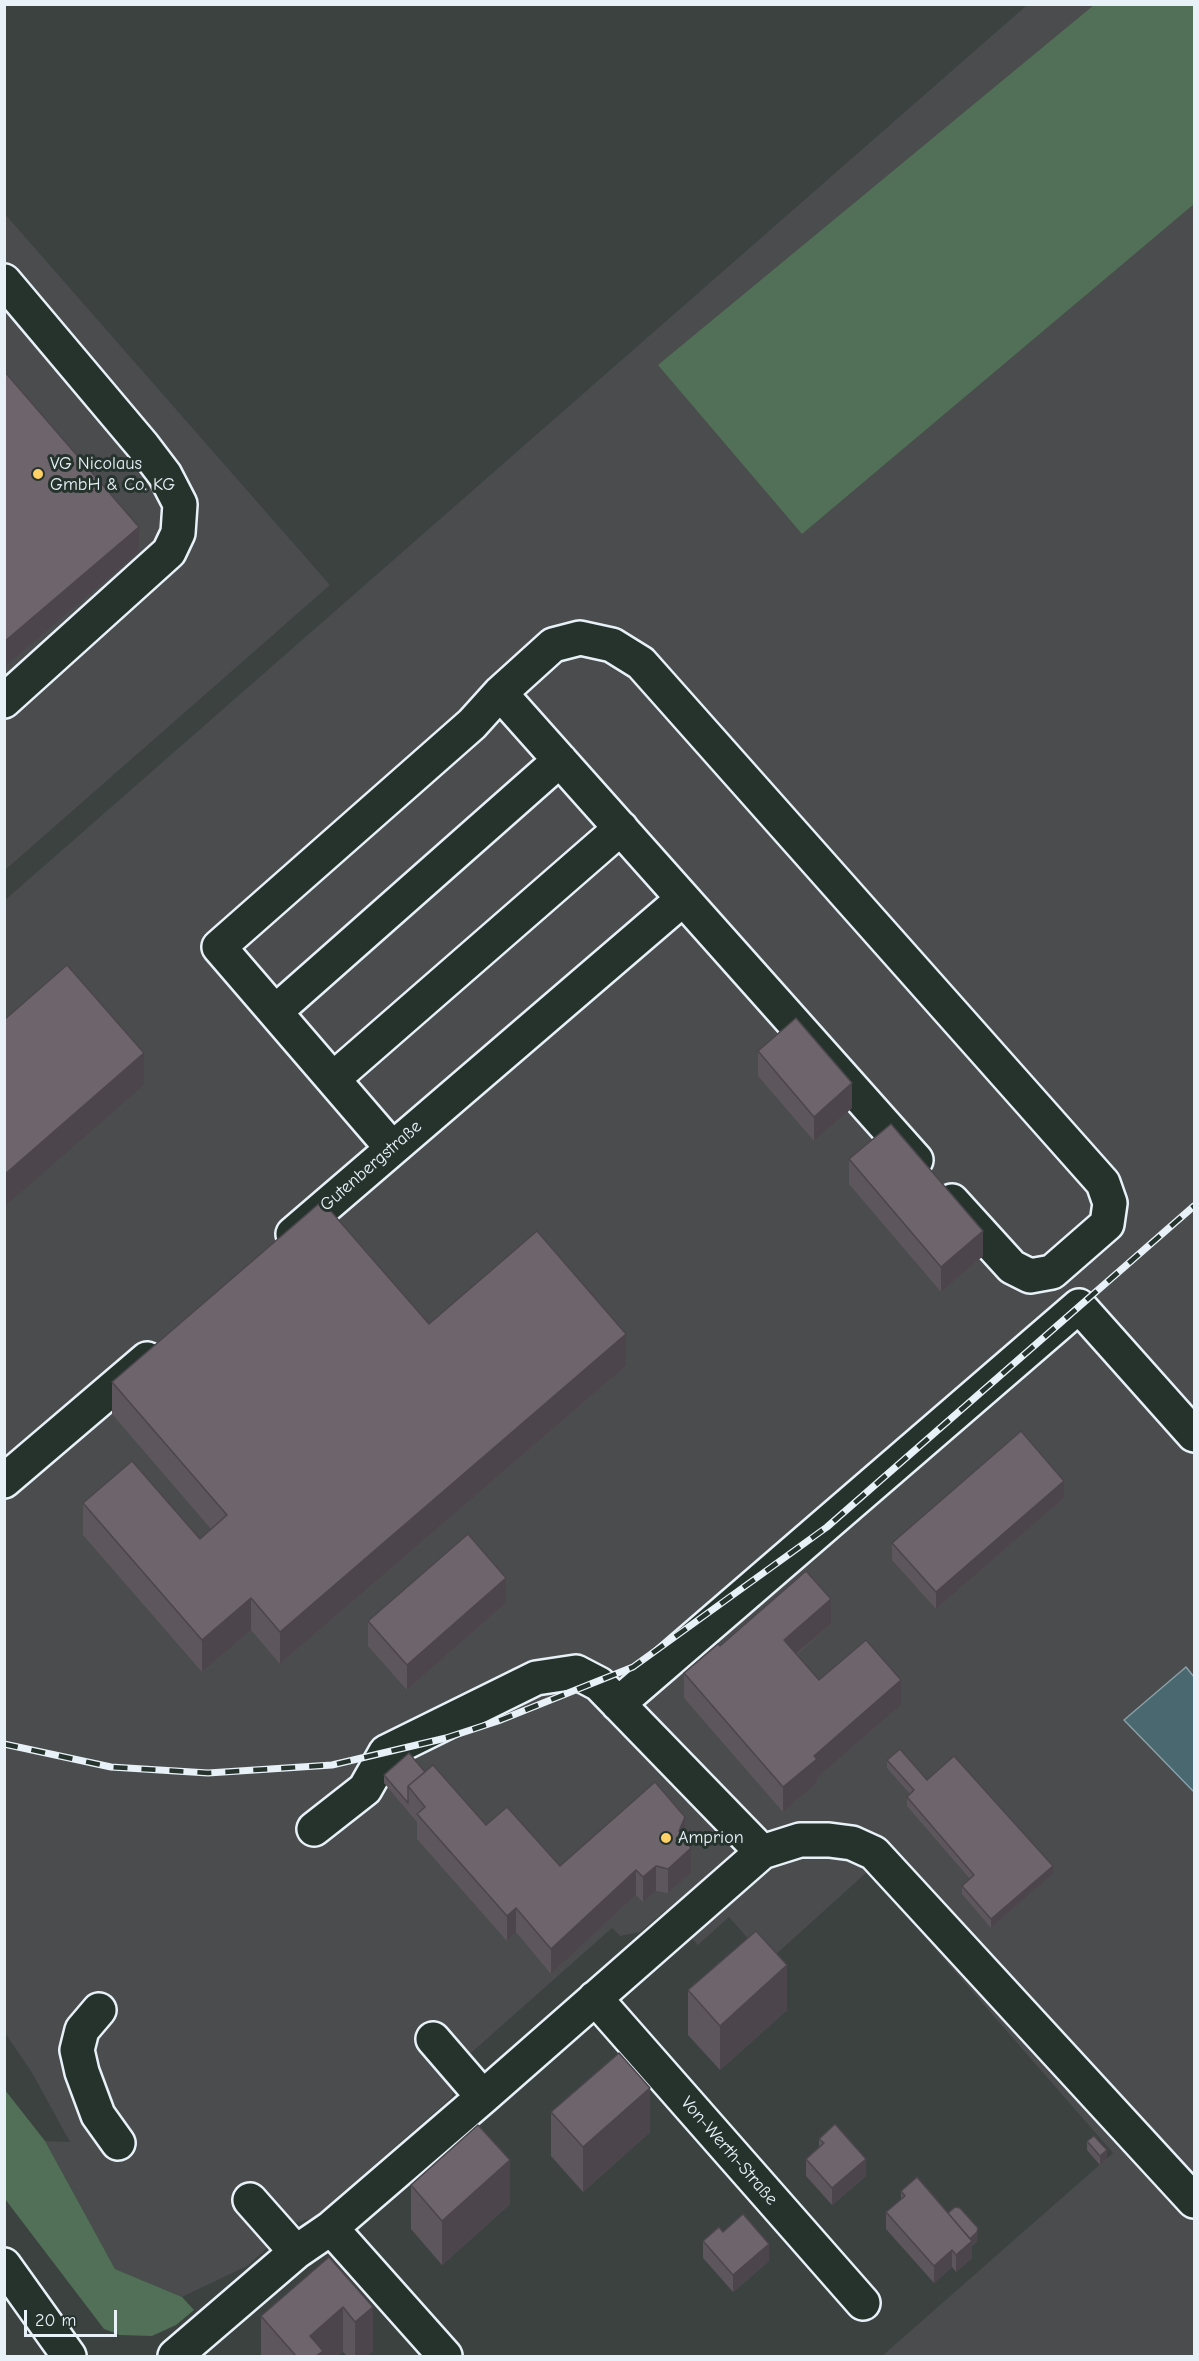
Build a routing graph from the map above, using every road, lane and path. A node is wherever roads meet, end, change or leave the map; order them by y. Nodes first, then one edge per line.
1 (4, 281) edge
2 (500, 693) junction
3 (4, 701) edge
4 (560, 760) junction
5 (621, 828) junction
6 (683, 899) junction
7 (275, 1012) junction
8 (333, 1079) junction
9 (392, 1149) junction
10 (266, 1257) edge
11 (167, 1342) edge
12 (1194, 1435) edge
13 (4, 1481) edge
14 (618, 1704) junction
15 (314, 1829) dead end
16 (762, 1852) junction
17 (595, 1998) junction
18 (99, 2010) dead end
19 (432, 2039) dead end
20 (483, 2097) junction
21 (118, 2143) dead end
22 (250, 2200) dead end
23 (1194, 2201) edge
24 (331, 2228) junction
25 (296, 2252) junction
26 (4, 2265) edge
27 (863, 2303) dead end
28 (69, 2356) edge
29 (176, 2356) edge
30 (445, 2356) edge

1 - 3 street
2 - 4 street
2 - 6 street
2 - 7 street
4 - 5 street
4 - 7 street
5 - 6 street
5 - 8 street
6 - 9 street, Gutenbergstraße
7 - 8 street
8 - 9 street
9 - 10 street, Gutenbergstraße
11 - 13 street
12 - 14 street
14 - 15 street
14 - 16 street
16 - 17 street
16 - 23 street
17 - 20 street
17 - 27 street, Von-Werth-Straße
18 - 21 street
19 - 20 street
20 - 24 street
22 - 25 street
24 - 25 street
24 - 30 street
25 - 29 street
26 - 28 street

